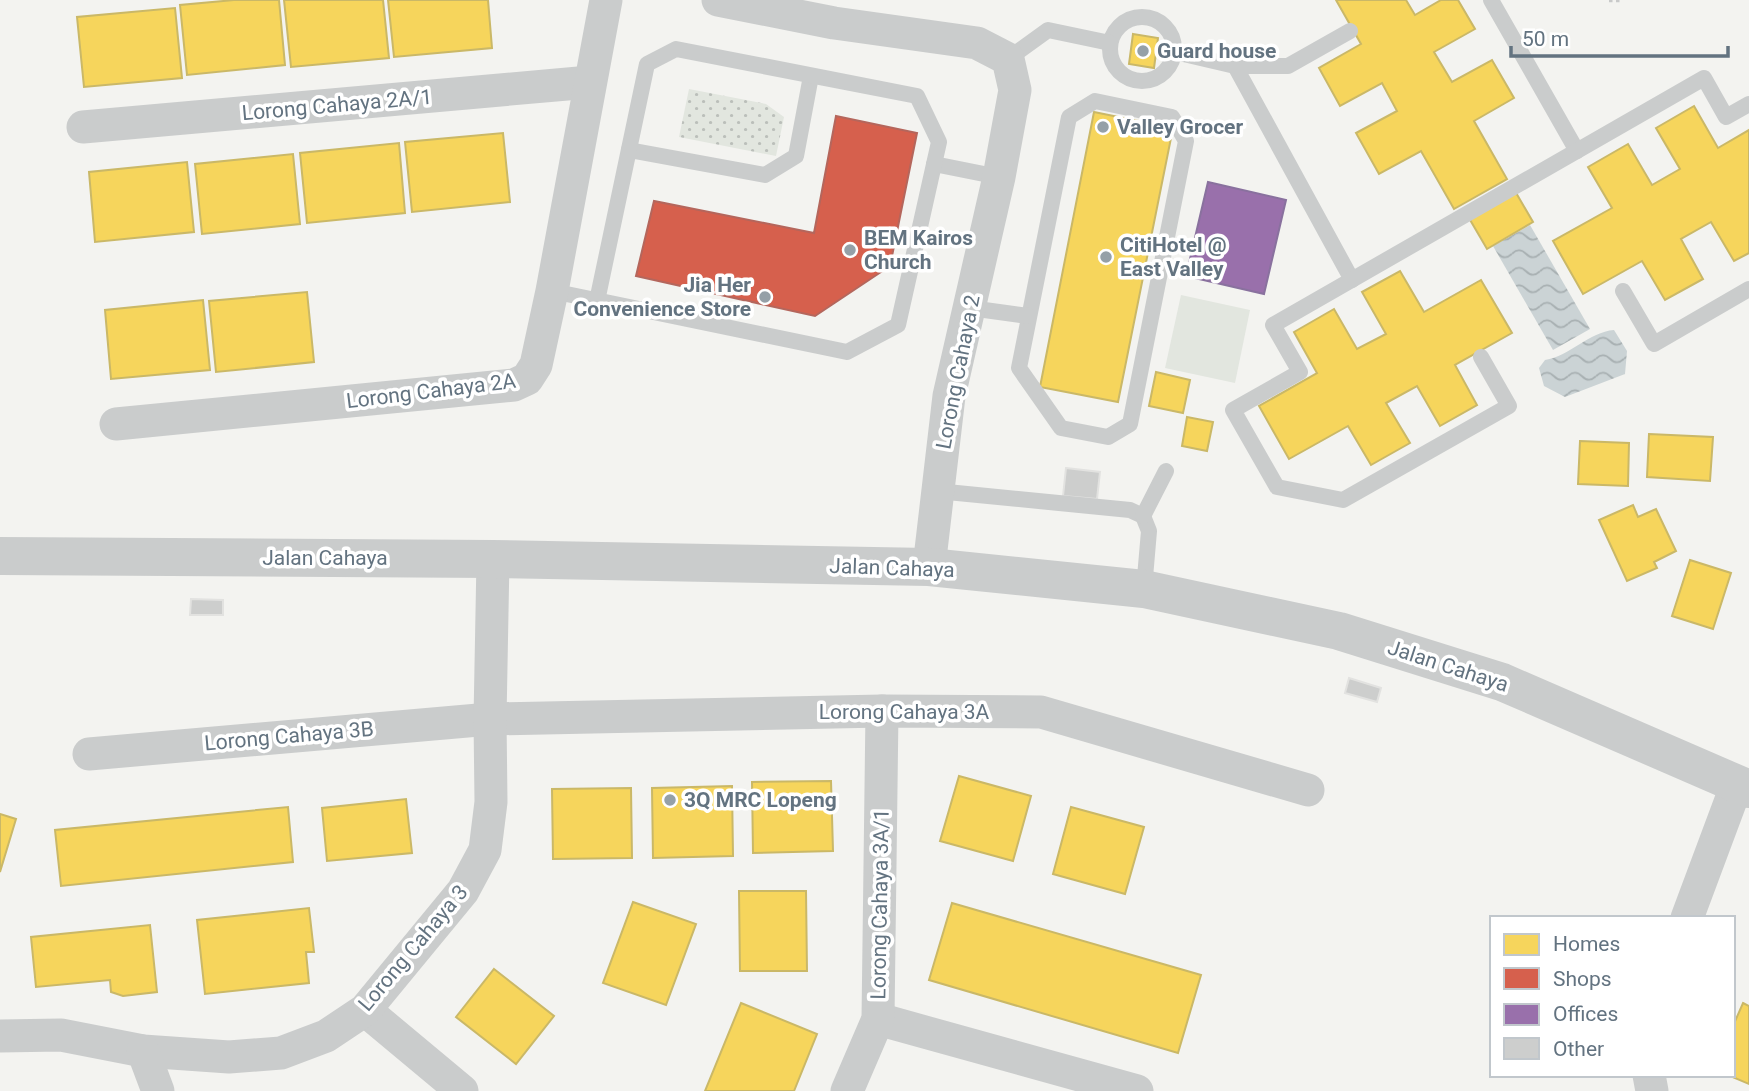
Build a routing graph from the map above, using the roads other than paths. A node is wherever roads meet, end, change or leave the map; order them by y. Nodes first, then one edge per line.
1 (606, 0) edge
2 (718, 0) edge
3 (1491, 0) edge
4 (1350, 31) dead end
5 (1110, 43) junction
6 (1175, 52) junction
7 (1008, 58) junction
8 (1235, 66) junction
9 (811, 76) junction
10 (590, 82) junction
11 (1749, 104) edge
12 (83, 127) dead end
13 (629, 150) junction
14 (1577, 151) junction
15 (934, 164) junction
16 (999, 177) junction
17 (1352, 280) junction
18 (1749, 289) edge
19 (551, 291) junction
20 (1623, 291) dead end
21 (597, 301) junction
22 (970, 308) junction
23 (1028, 316) junction
24 (1481, 357) dead end
25 (116, 424) dead end
26 (1166, 471) dead end
27 (937, 491) junction
28 (1143, 516) junction
29 (0, 556) edge
30 (493, 559) junction
31 (929, 567) junction
32 (1144, 589) junction
33 (882, 711) junction
34 (490, 719) junction
35 (89, 754) dead end
36 (1743, 787) edge
37 (1308, 790) dead end
38 (1689, 916) edge
39 (365, 1010) junction
40 (878, 1019) junction
41 (0, 1036) edge
42 (143, 1051) junction
43 (158, 1091) edge
44 (462, 1091) edge
45 (847, 1091) edge
46 (1138, 1091) edge

1 - 10 street, Lorong Cahaya 2A
2 - 7 street
3 - 14 lane
4 - 8 lane
5 - 6 lane
5 - 6 lane
5 - 7 lane
6 - 8 lane
7 - 16 street, Lorong Cahaya 2
8 - 17 lane
9 - 13 lane
9 - 13 lane
9 - 15 lane
10 - 12 street, Lorong Cahaya 2A/1
10 - 19 street, Lorong Cahaya 2A
11 - 14 lane
13 - 21 lane
14 - 17 lane
15 - 16 lane
15 - 21 lane
16 - 22 street, Lorong Cahaya 2
17 - 24 lane
18 - 20 lane
19 - 21 lane
19 - 25 street, Lorong Cahaya 2A
22 - 23 lane
22 - 27 street, Lorong Cahaya 2
23 - 23 lane
26 - 28 lane
27 - 28 lane
27 - 31 street, Lorong Cahaya 2
28 - 32 lane
29 - 30 street, Jalan Cahaya
30 - 31 street, Jalan Cahaya
30 - 34 street, Lorong Cahaya 3
31 - 32 street, Jalan Cahaya
32 - 36 street, Jalan Cahaya
33 - 34 street, Lorong Cahaya 3A
33 - 37 street, Lorong Cahaya 3A
33 - 40 street, Lorong Cahaya 3A/1
34 - 35 street, Lorong Cahaya 3B
34 - 39 street, Lorong Cahaya 3
36 - 38 street
39 - 42 street, Lorong Cahaya 3
39 - 44 street
40 - 45 street, Lorong Cahaya 3A/1
40 - 46 street
41 - 42 street, Lorong Cahaya 3
42 - 43 street

